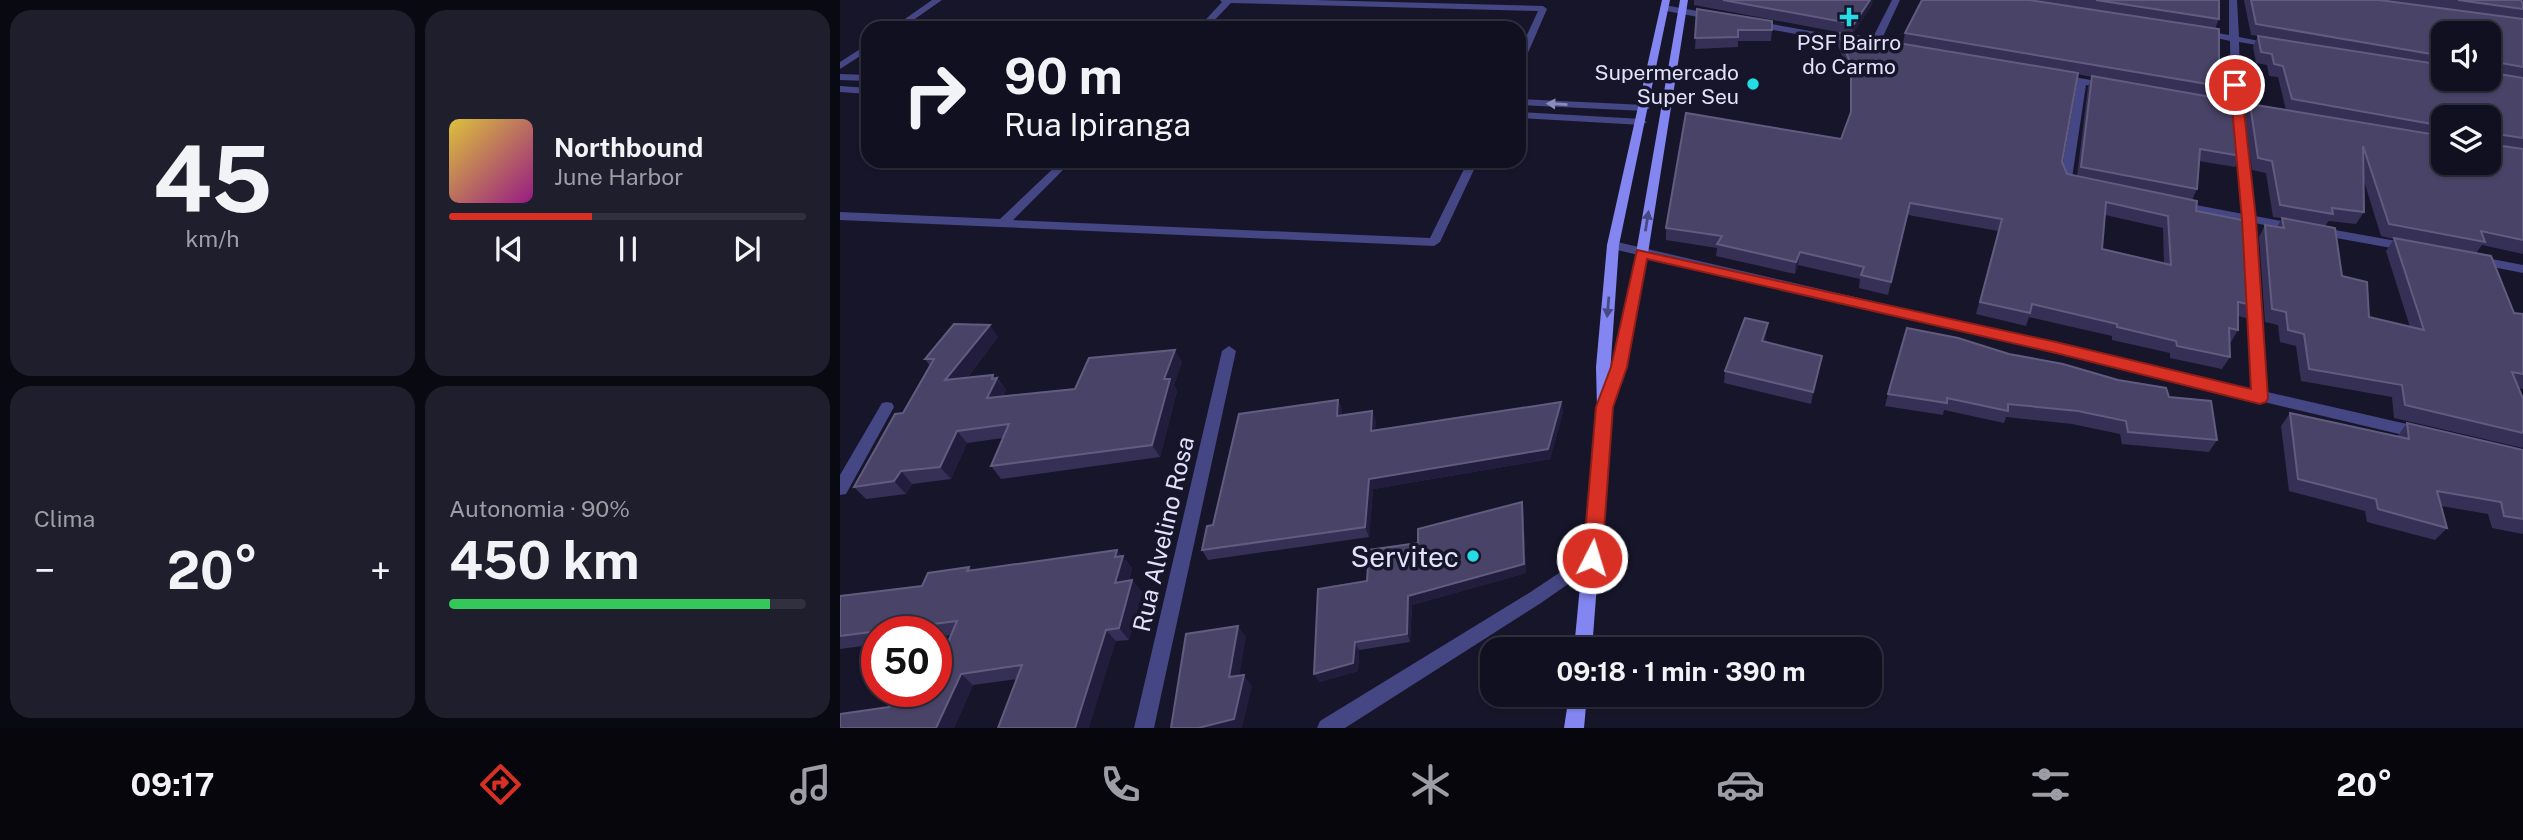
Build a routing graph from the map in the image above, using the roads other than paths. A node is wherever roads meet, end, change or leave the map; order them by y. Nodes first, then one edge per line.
1 (938, 0) edge
2 (1224, 0) edge
3 (1229, 0) edge
4 (1896, 0) edge
5 (2233, 0) edge
6 (1665, 4) edge
7 (1683, 6) edge
8 (1723, 19) edge
9 (906, 21) edge
10 (1209, 21) edge
11 (1737, 21) edge
12 (2193, 32) edge
13 (2233, 38) junction
14 (1874, 45) junction
15 (1526, 47) edge
16 (2287, 47) edge
17 (1887, 48) edge
18 (861, 52) edge
19 (840, 65) edge
20 (2043, 75) edge
21 (840, 77) edge
22 (861, 78) edge
23 (2082, 81) junction
24 (2120, 88) edge
25 (840, 89) edge
26 (861, 90) edge
27 (1526, 102) edge
28 (2210, 104) edge
29 (1645, 108) junction
30 (2236, 109) junction
31 (1526, 115) edge
32 (2278, 116) edge
33 (1642, 122) junction
34 (1061, 168) edge
35 (1470, 168) edge
36 (2091, 187) edge
37 (2170, 203) edge
38 (840, 216) edge
39 (2249, 219) junction
40 (1003, 223) junction
41 (1613, 245) junction
42 (2415, 248) edge
43 (1642, 253) junction
44 (2469, 258) edge
45 (2523, 269) edge
46 (1229, 351) dead end
47 (2260, 398) junction
48 (887, 407) dead end
49 (1604, 407) junction
50 (2431, 436) edge
51 (840, 489) edge
52 (1592, 558) junction
53 (1584, 637) edge
54 (1577, 707) edge
55 (1144, 728) edge
56 (1327, 728) edge
57 (1574, 728) edge

1 - 9 street
2 - 3 street
3 - 10 street
3 - 15 street
4 - 14 street
5 - 13 street
6 - 7 street
6 - 29 main road
7 - 8 street
43 -> 7 main road
11 - 14 street
12 - 13 street
13 - 16 street
13 - 30 street
14 - 17 street
18 - 19 street
20 - 23 street
21 - 22 street
23 - 24 street
23 - 36 street
25 - 26 street
29 -> 27 street
28 - 30 street
29 - 33 main road
30 - 32 street
30 - 39 street
31 - 33 street
33 - 41 main road
34 - 40 street
35 - 40 street
37 - 39 street
38 - 40 street
39 - 42 street
39 - 47 street
41 - 43 street
41 -> 49 main road
43 - 47 street
43 - 49 main road
44 - 45 street
46 - 55 street, Rua Alvelino Rosa
47 - 50 street
48 - 51 street
49 - 52 main road
52 - 53 main road
52 - 56 street
54 - 57 main road

